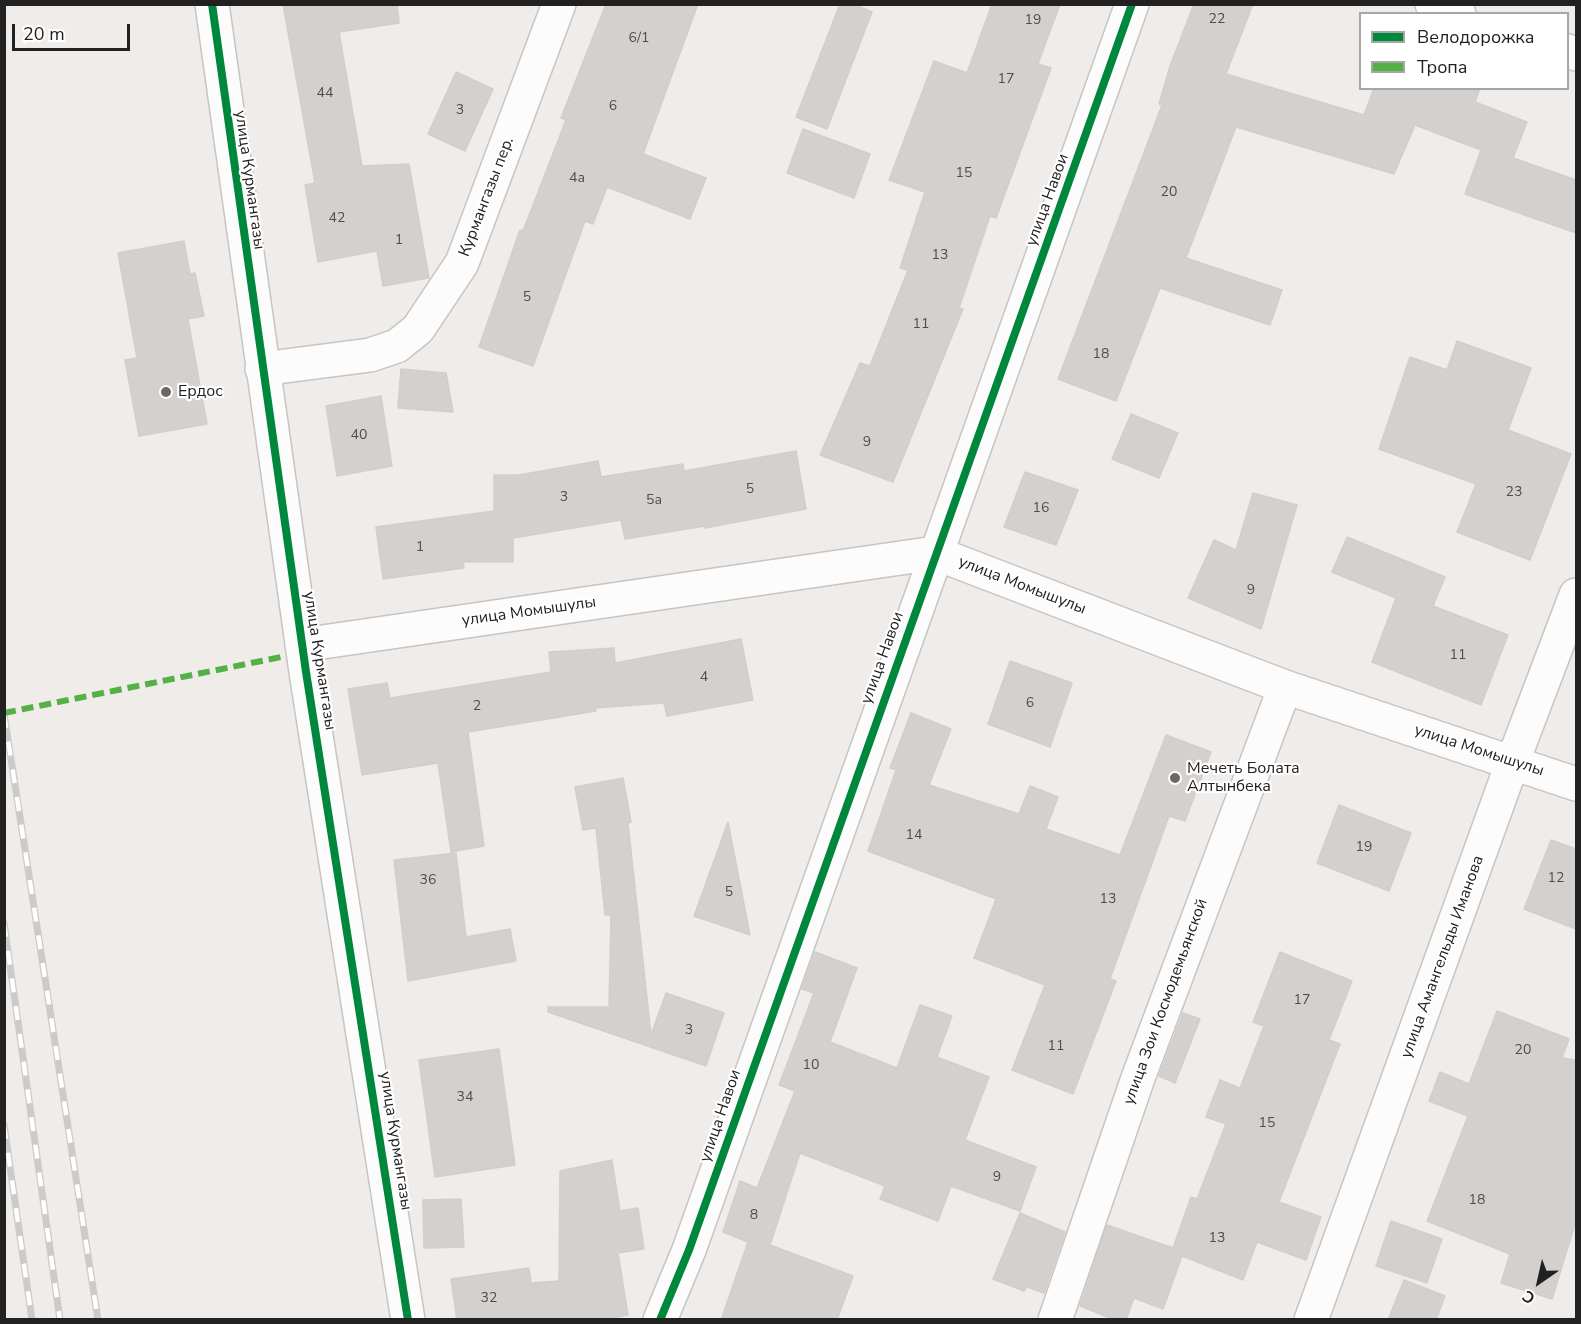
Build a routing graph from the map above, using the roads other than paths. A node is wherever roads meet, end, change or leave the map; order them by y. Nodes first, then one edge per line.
1 (212, 4) edge
2 (559, 4) edge
3 (1132, 4) edge
4 (1432, 4) edge
5 (1454, 12) edge
6 (262, 369) junction
7 (935, 553) junction
8 (1576, 595) edge
9 (302, 645) junction
10 (1285, 687) junction
11 (1513, 761) junction
12 (1576, 784) edge
13 (408, 1320) edge
14 (660, 1320) edge
15 (1055, 1320) edge
16 (1311, 1320) edge

1 - 6 street, улица Курмангазы
2 - 6 street, Курмангазы пер.
3 - 7 street, улица Навои
4 - 5 street
6 - 9 street, улица Курмангазы
7 - 9 street, улица Момышулы
7 - 10 street, улица Момышулы
7 - 14 street, улица Навои
8 - 11 street, улица Амангельды Иманова
9 - 13 street, улица Курмангазы
10 - 11 street, улица Момышулы
10 - 15 street, улица Зои Космодемьянской
11 - 12 street, улица Момышулы
11 - 16 street, улица Амангельды Иманова

